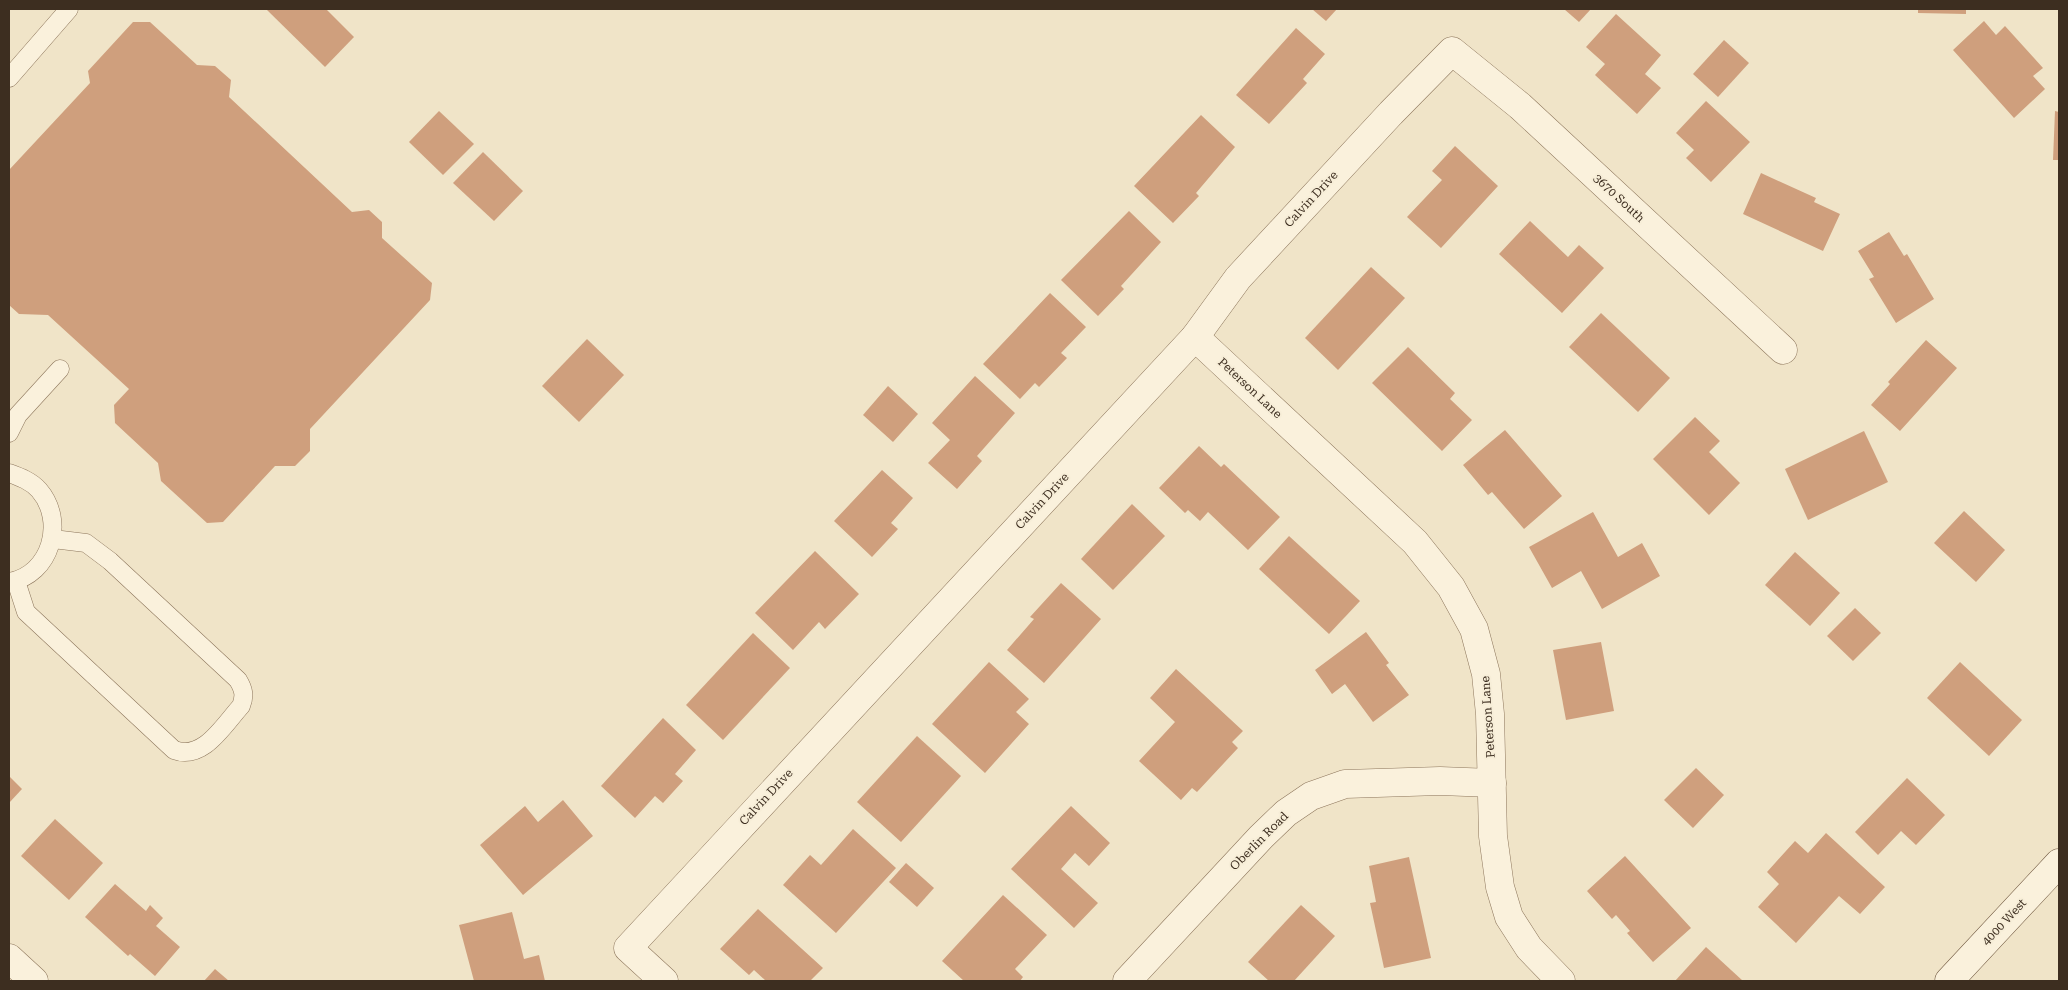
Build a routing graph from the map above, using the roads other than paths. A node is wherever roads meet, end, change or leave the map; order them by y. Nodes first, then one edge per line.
1 (70, 9) edge
2 (1452, 51) joint
3 (9, 78) edge
4 (1195, 337) junction
5 (1782, 350) dead end
6 (60, 369) dead end
7 (9, 433) edge
8 (9, 473) edge
9 (53, 539) junction
10 (13, 581) edge
11 (1492, 783) junction
12 (2059, 863) edge
13 (9, 958) edge
14 (1959, 978) edge
15 (34, 981) edge
16 (664, 981) edge
17 (1127, 981) edge
18 (1561, 981) edge

1 - 3 lane
2 - 4 street, Calvin Drive
2 - 5 street, 3670 South
4 - 11 street, Peterson Lane
4 - 16 street, Calvin Drive
6 - 7 lane
8 - 9 lane
9 - 10 lane
9 - 10 lane
11 - 17 street, Oberlin Road
11 - 18 street, Peterson Lane
12 - 14 street, 4000 West
13 - 15 street

